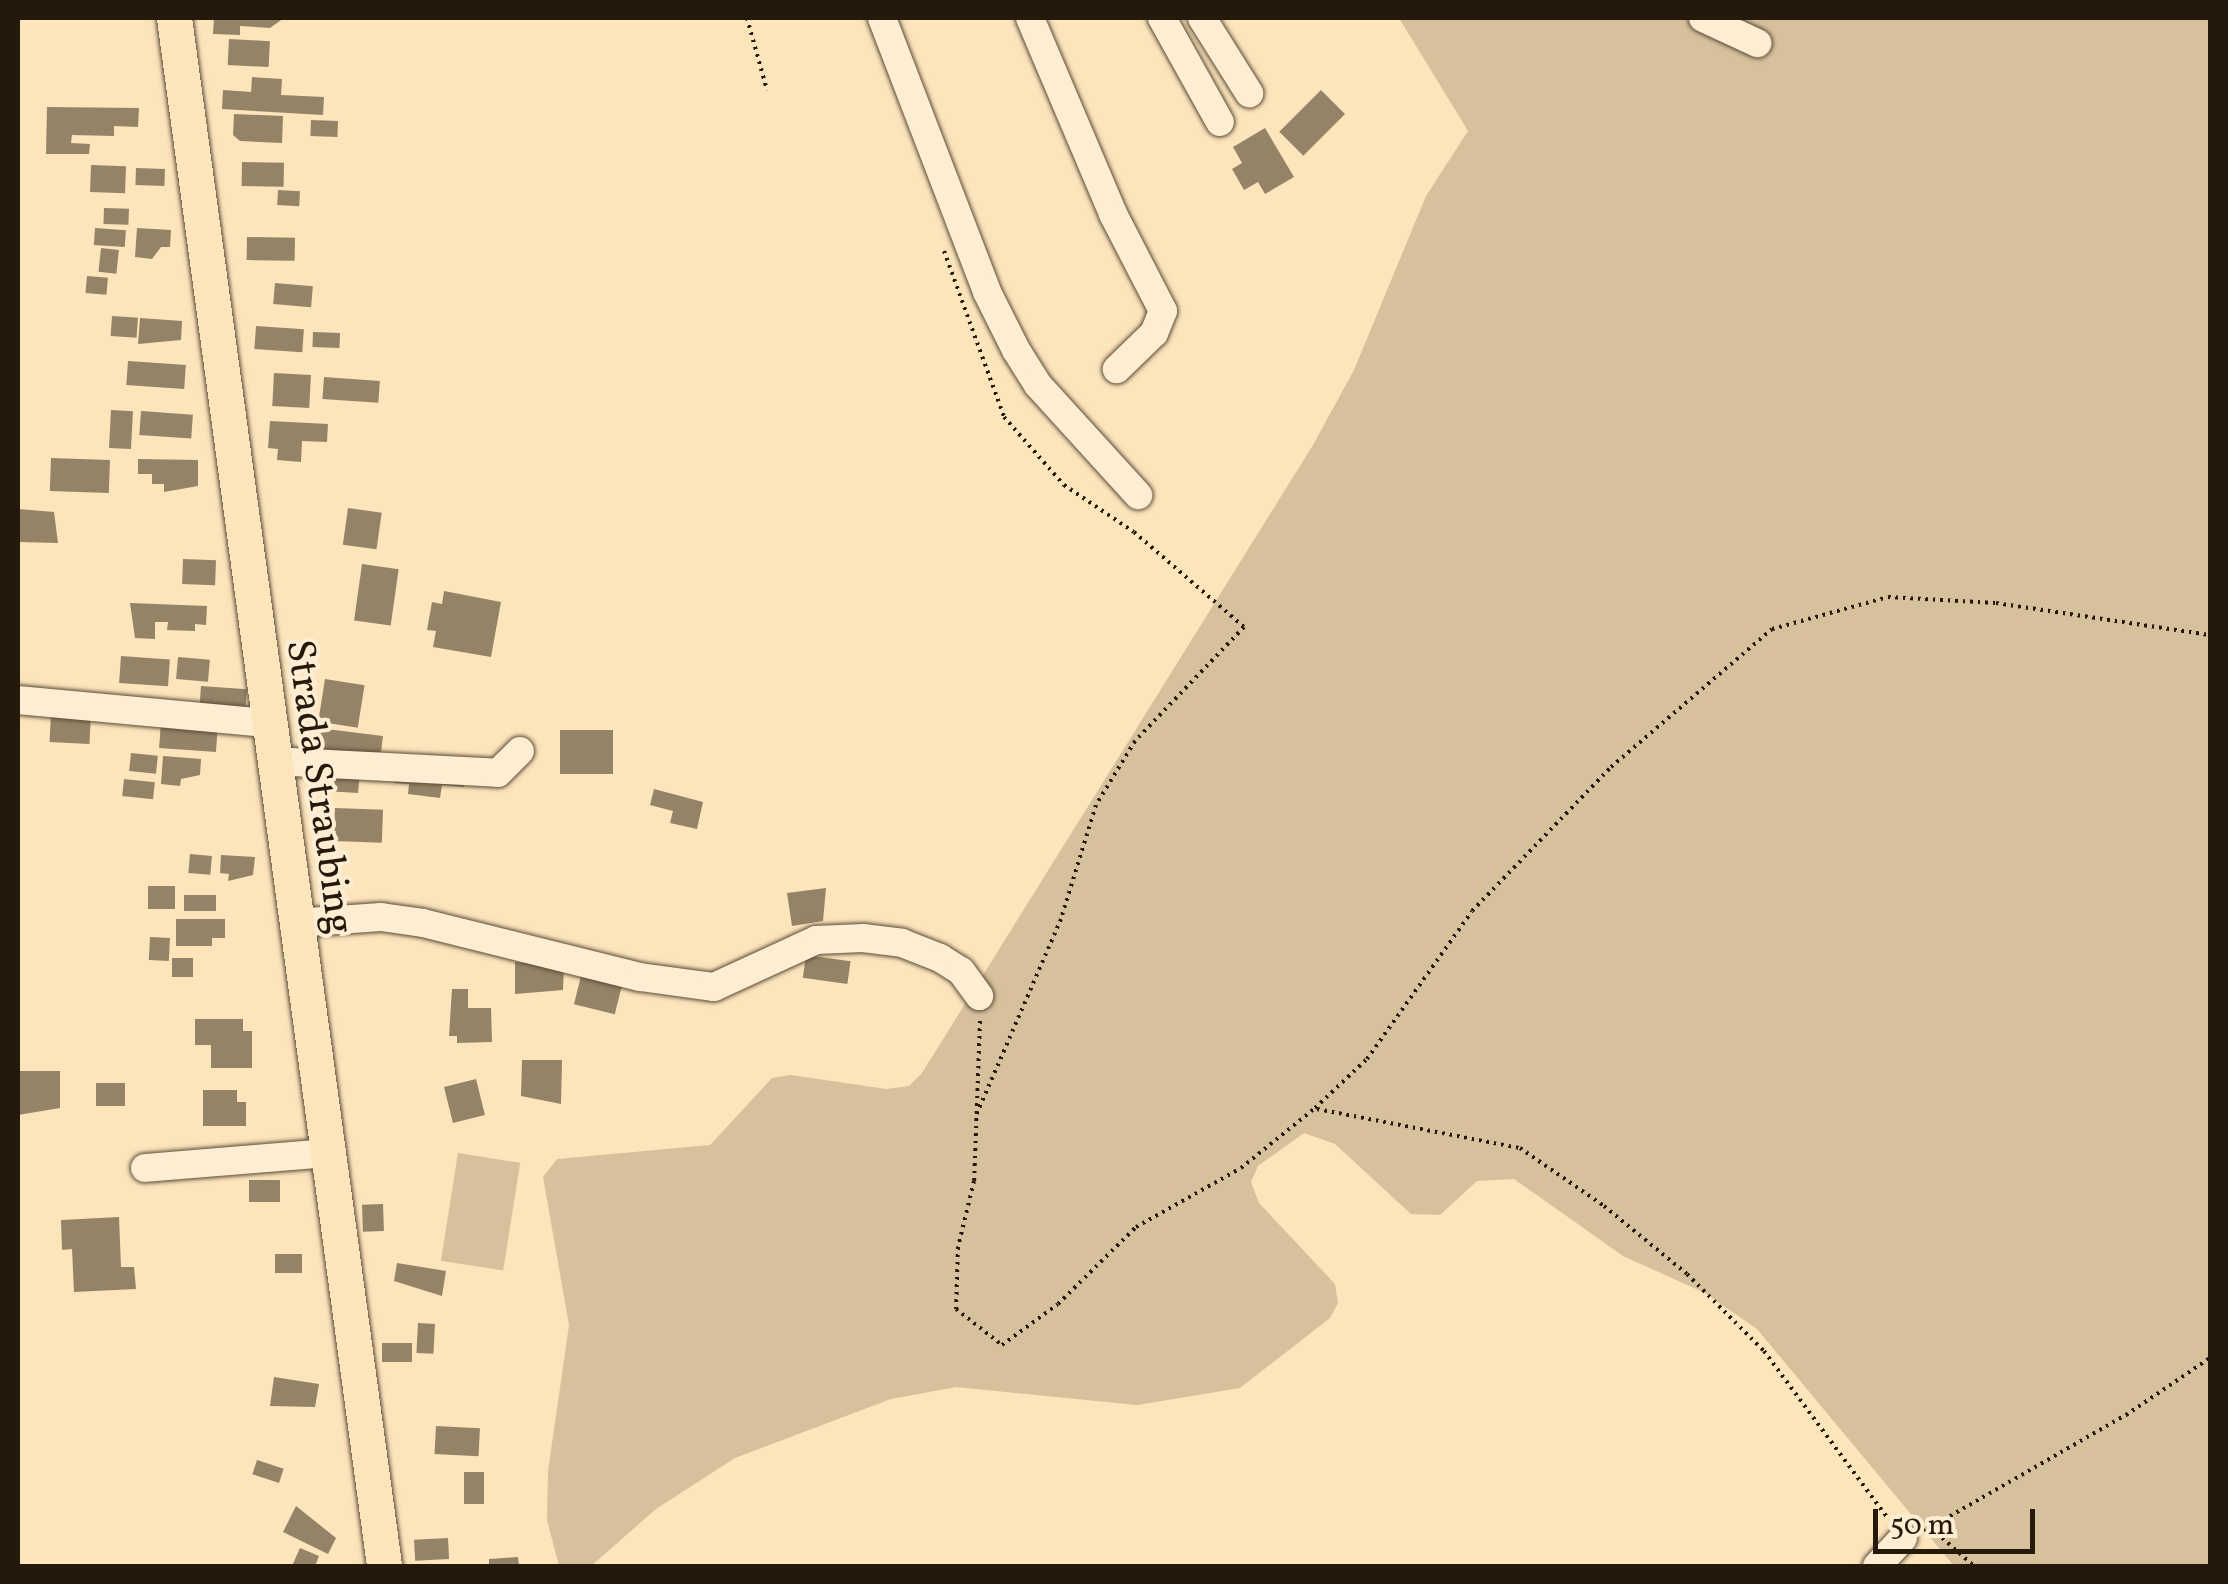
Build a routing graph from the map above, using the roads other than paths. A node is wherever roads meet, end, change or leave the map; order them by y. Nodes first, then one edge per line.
1 (174, 18) edge
2 (882, 18) edge
3 (1030, 18) edge
4 (1162, 18) edge
5 (1202, 18) edge
6 (1703, 18) edge
7 (1756, 43) dead end
8 (1249, 92) dead end
9 (1220, 122) dead end
10 (1117, 370) dead end
11 (1138, 495) dead end
12 (18, 700) edge
13 (266, 723) junction
14 (520, 751) dead end
15 (272, 761) junction
16 (294, 923) junction
17 (978, 996) road end
18 (326, 1153) junction
19 (145, 1168) dead end
20 (1903, 1538) road end
21 (384, 1566) edge
22 (1876, 1566) edge

1 - 13 main road, Strada Straubing
2 - 11 street
3 - 10 street
4 - 9 street
5 - 8 street
6 - 7 street
12 - 13 street
13 - 15 main road, Strada Straubing
14 - 15 street
15 - 16 main road, Strada Straubing
16 - 17 street
16 - 18 main road, Strada Straubing
18 - 19 street
18 - 21 main road, Strada Straubing
20 - 22 street

